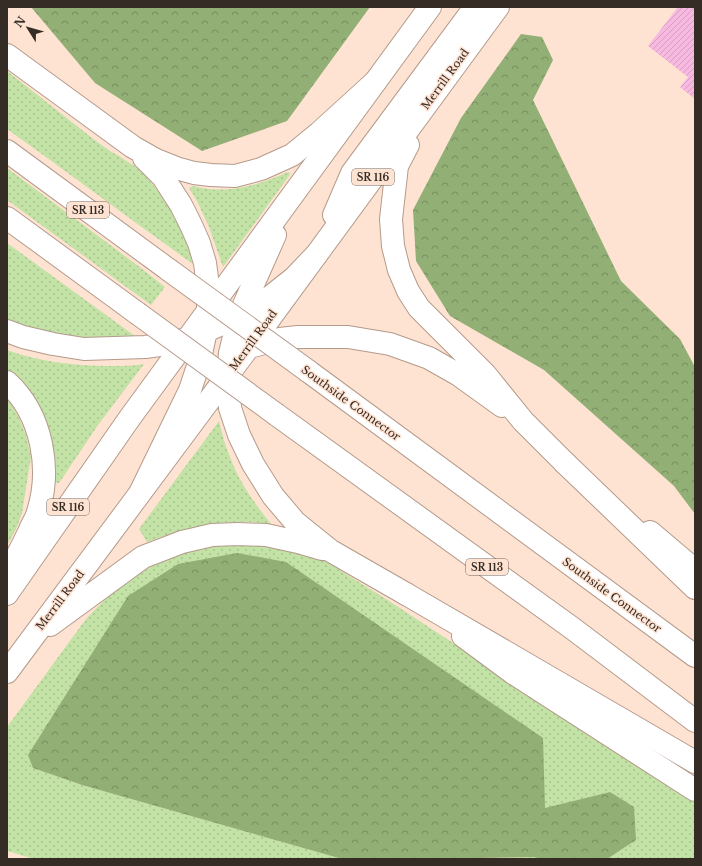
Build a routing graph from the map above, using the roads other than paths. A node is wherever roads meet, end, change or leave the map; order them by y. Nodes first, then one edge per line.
1 (430, 7) edge
2 (475, 7) edge
3 (498, 7) edge
4 (7, 55) edge
5 (375, 82) junction
6 (434, 94) junction
7 (133, 148) junction
8 (7, 151) edge
9 (294, 194) junction
10 (7, 218) edge
11 (316, 255) junction
12 (239, 316) junction
13 (200, 327) junction
14 (7, 331) edge
15 (239, 350) junction
16 (199, 363) junction
17 (228, 374) junction
18 (7, 382) edge
19 (129, 419) junction
20 (523, 421) junction
21 (566, 463) junction
22 (141, 491) junction
23 (331, 551) junction
24 (695, 570) edge
25 (7, 576) edge
26 (695, 588) edge
27 (7, 594) edge
28 (406, 594) junction
29 (31, 639) junction
30 (695, 656) edge
31 (7, 672) edge
32 (695, 721) edge
33 (695, 762) edge
34 (695, 790) edge

1 - 5 main road, SR 116
2 - 11 main road
3 - 6 main road, Merrill Road / SR 116
4 - 7 main road
5 - 7 main road
5 - 9 main road, SR 116
6 - 11 main road, Merrill Road / SR 116
6 - 20 main road
7 - 13 main road
8 - 30 main road, Southside Connector / SR 113, bridge
9 - 12 main road
9 - 13 main road, SR 116
10 - 32 main road, SR 113, bridge
11 - 12 main road
11 - 15 main road, Merrill Road / SR 116
12 - 13 main road
12 - 15 main road
13 - 14 main road
13 - 16 main road
13 - 19 main road, SR 116
15 - 16 main road
15 - 17 main road, Merrill Road / SR 116
15 - 20 main road
16 - 19 main road
16 - 22 main road
17 - 22 main road, Merrill Road / SR 116
17 - 23 main road
18 - 25 main road
19 - 27 main road, SR 116
20 - 21 main road
21 - 24 main road
21 - 26 main road
22 - 29 main road, Merrill Road / SR 116
23 - 28 main road
23 - 29 main road
28 - 33 main road
28 - 34 main road
29 - 31 main road, Merrill Road / SR 116

